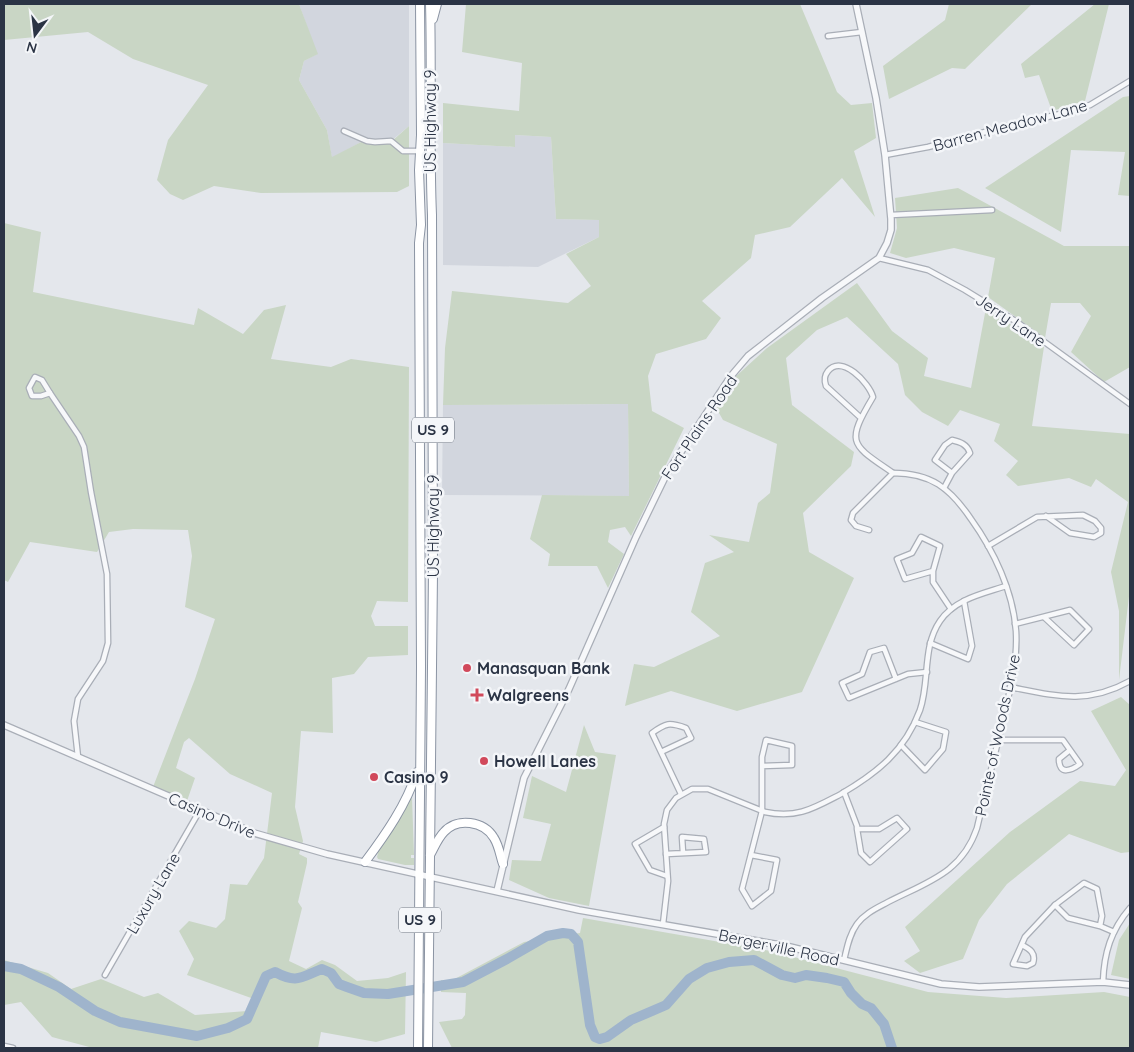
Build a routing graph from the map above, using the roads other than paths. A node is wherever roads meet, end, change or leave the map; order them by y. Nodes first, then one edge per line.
1 (420, 4) edge
2 (430, 4) edge
3 (437, 4) edge
4 (856, 4) edge
5 (432, 23) junction
6 (862, 32) junction
7 (828, 36) dead end
8 (1130, 81) edge
9 (344, 131) dead end
10 (419, 151) junction
11 (885, 155) junction
12 (992, 210) dead end
13 (891, 215) junction
14 (879, 258) junction
15 (50, 393) junction
16 (1130, 404) edge
17 (861, 418) junction
18 (893, 473) junction
19 (952, 473) junction
20 (944, 488) junction
21 (1046, 516) junction
22 (868, 530) dead end
23 (988, 546) junction
24 (932, 571) junction
25 (1006, 586) junction
26 (964, 601) junction
27 (951, 609) junction
28 (1044, 618) junction
29 (1015, 624) junction
30 (930, 643) junction
31 (927, 672) junction
32 (896, 679) junction
33 (1130, 681) edge
34 (1010, 687) junction
35 (915, 722) junction
36 (4, 726) edge
37 (998, 740) junction
38 (901, 745) junction
39 (1070, 750) junction
40 (661, 752) junction
41 (78, 757) junction
42 (420, 766) junction
43 (762, 766) junction
44 (844, 792) junction
45 (681, 794) junction
46 (200, 810) junction
47 (762, 811) junction
48 (664, 827) junction
49 (857, 830) junction
50 (683, 853) junction
51 (666, 854) junction
52 (751, 855) junction
53 (430, 857) junction
54 (366, 862) junction
55 (503, 864) junction
56 (420, 874) junction
57 (430, 876) junction
58 (667, 876) junction
59 (497, 891) junction
60 (1055, 905) junction
61 (1130, 908) edge
62 (663, 924) junction
63 (1100, 926) junction
64 (1114, 932) junction
65 (1022, 944) junction
66 (844, 960) junction
67 (105, 975) dead end
68 (1103, 982) junction
69 (1130, 985) edge
70 (4, 1046) edge
71 (13, 1048) edge
72 (418, 1048) edge
73 (428, 1048) edge

1 - 10 highway, US Highway 9 / US 9
2 - 5 highway, US Highway 9 / US 9
3 - 5 highway
4 - 6 street
5 - 53 highway, US Highway 9 / US 9
6 - 7 street
6 - 11 street
8 - 11 street, Barren Meadow Lane
9 - 10 street
10 - 42 highway, US Highway 9 / US 9
11 - 13 street
12 - 13 street
13 - 14 street
14 - 16 street, Jerry Lane
14 - 55 street, Fort Plains Road
15 - 15 street
15 - 41 street
17 - 17 street
17 - 18 street
18 - 20 street, Pointe of Woods Drive
18 - 22 street
19 - 19 street
19 - 20 street
20 - 23 street, Pointe of Woods Drive
21 - 21 street
21 - 23 street
23 - 25 street, Pointe of Woods Drive
24 - 24 street
24 - 27 street
25 - 26 street
25 - 29 street, Pointe of Woods Drive
26 - 27 street
26 - 30 street
27 - 30 street
28 - 28 street
28 - 29 street
29 - 34 street, Pointe of Woods Drive
30 - 31 street
31 - 32 street
31 - 35 street
32 - 32 street
33 - 34 street
34 - 37 street, Pointe of Woods Drive
35 - 38 street
35 - 38 street
36 - 41 street, Casino Drive
37 - 39 street
37 - 66 street, Pointe of Woods Drive
38 - 44 street
39 - 39 street
40 - 40 street
40 - 45 street
41 - 46 street, Casino Drive
42 - 54 highway
42 - 56 highway, US Highway 9 / US 9
43 - 43 street
43 - 47 street
44 - 47 street
44 - 49 street
45 - 47 street
45 - 48 street
46 - 54 street, Casino Drive
46 - 67 street, Luxury Lane
47 - 52 street
48 - 51 street
48 - 58 street
49 - 49 street
50 - 50 street
50 - 51 street
51 - 58 street
52 - 52 street
53 - 55 highway
53 - 57 highway, US Highway 9 / US 9
54 - 56 street, Casino Drive
55 - 59 street, Fort Plains Road
56 - 57 street, Casino Drive
56 - 72 highway, US Highway 9 / US 9
57 - 59 street, Bergerville Road
57 - 73 highway, US Highway 9 / US 9
58 - 62 street
59 - 62 street, Bergerville Road
60 - 63 street
60 - 63 street
60 - 65 street
61 - 64 street
62 - 66 street, Bergerville Road
63 - 64 street
64 - 68 street
65 - 65 street
66 - 68 street, Bergerville Road
68 - 69 street, Bergerville Road
70 - 71 street

